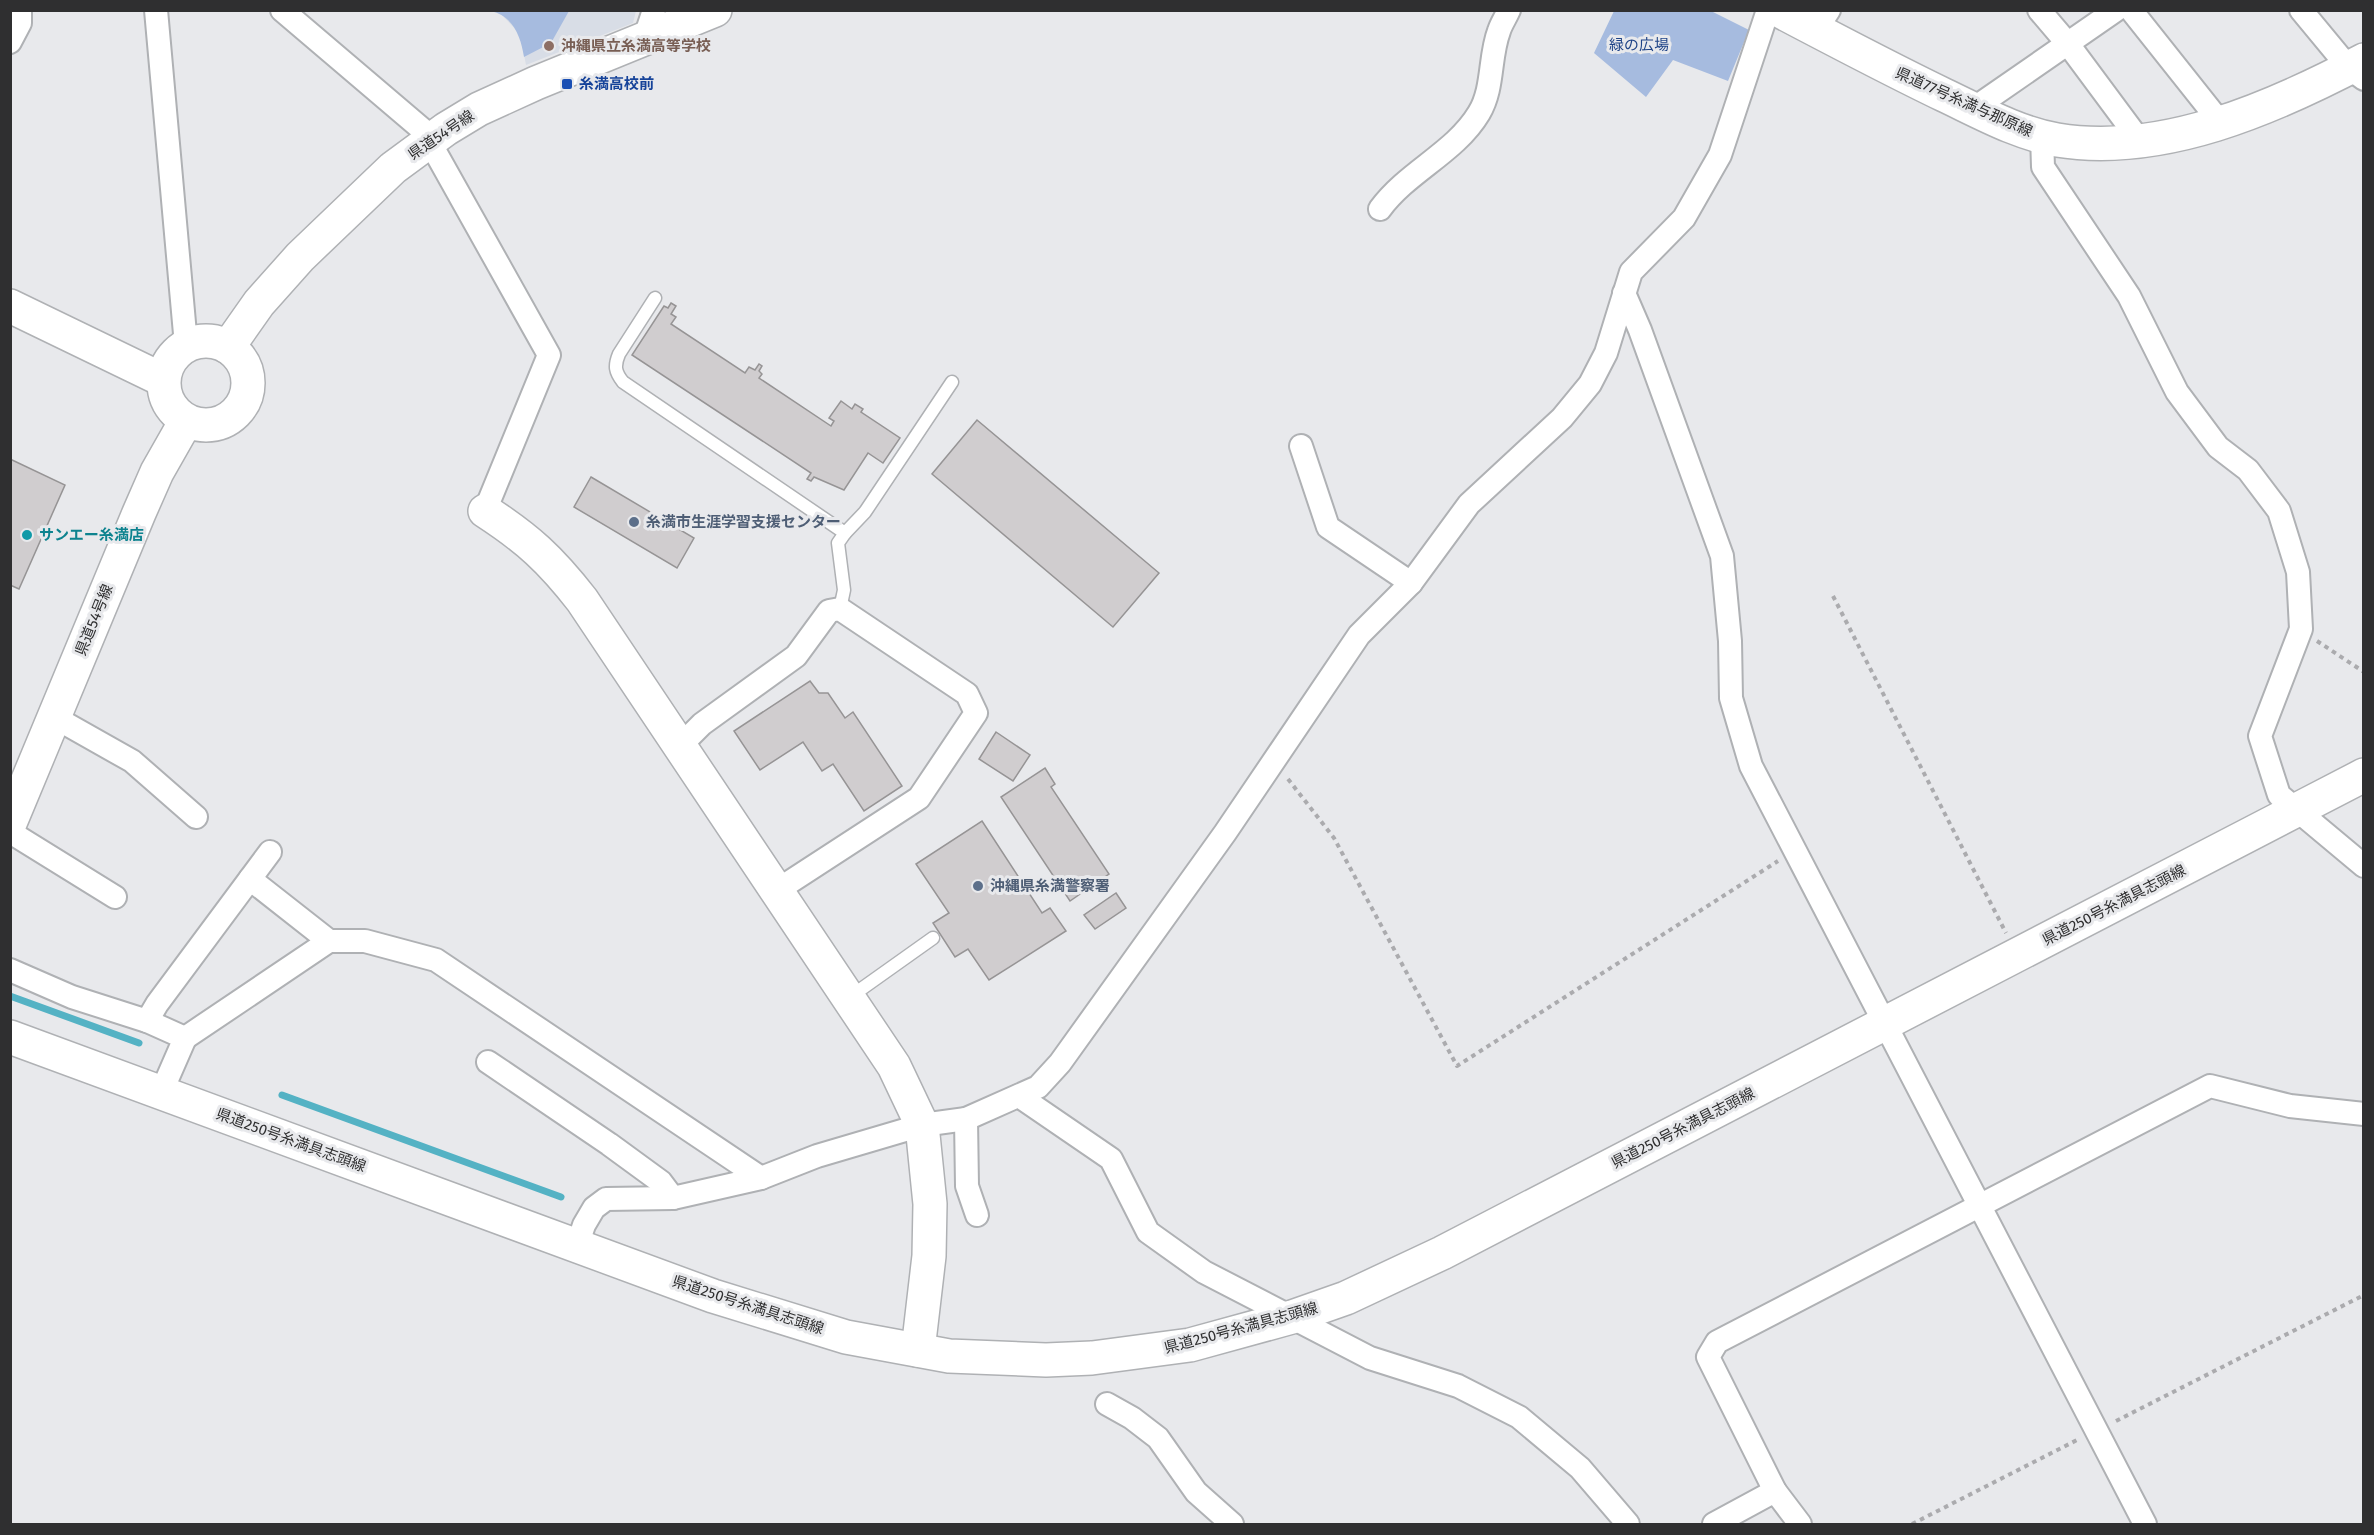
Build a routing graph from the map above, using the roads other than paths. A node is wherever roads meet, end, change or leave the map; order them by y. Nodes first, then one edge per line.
1 (20, 10) edge
2 (156, 10) edge
3 (282, 10) edge
4 (715, 10) edge
5 (1509, 10) edge
6 (1768, 10) edge
7 (1778, 10) edge
8 (2039, 10) edge
9 (2116, 10) edge
10 (2131, 10) edge
11 (2301, 10) edge
12 (1822, 20) edge
13 (649, 25) edge
14 (10, 42) edge
15 (2068, 44) junction
16 (2359, 69) edge
17 (1973, 109) junction
18 (2220, 122) junction
19 (2042, 136) junction
20 (430, 141) junction
21 (2140, 141) junction
22 (1380, 209) dead end
23 (1624, 293) junction
24 (655, 298) dead end
25 (10, 306) edge
26 (186, 345) junction
27 (228, 347) junction
28 (163, 380) junction
29 (952, 382) dead end
30 (186, 421) junction
31 (1300, 446) dead end
32 (485, 511) joint
33 (845, 533) junction
34 (1411, 583) junction
35 (840, 609) junction
36 (54, 717) junction
37 (679, 747) junction
38 (2364, 775) edge
39 (2295, 811) junction
40 (196, 817) dead end
41 (10, 823) edge
42 (10, 832) edge
43 (270, 852) dead end
44 (2364, 866) edge
45 (250, 879) junction
46 (776, 891) junction
47 (114, 897) dead end
48 (933, 938) dead end
49 (329, 941) junction
50 (10, 970) edge
51 (849, 998) junction
52 (147, 1021) junction
53 (1886, 1023) junction
54 (10, 1037) edge
55 (184, 1038) junction
56 (488, 1062) dead end
57 (161, 1093) junction
58 (1018, 1096) junction
59 (2364, 1114) edge
60 (966, 1119) junction
61 (922, 1125) junction
62 (761, 1178) junction
63 (674, 1198) junction
64 (1980, 1206) junction
65 (976, 1215) dead end
66 (577, 1246) junction
67 (1292, 1317) junction
68 (918, 1350) junction
69 (1107, 1404) dead end
70 (1775, 1491) junction
71 (1232, 1524) edge
72 (1628, 1524) edge
73 (1714, 1524) edge
74 (1800, 1524) edge
75 (2145, 1524) edge

1 - 14 street
2 - 26 street
3 - 20 street
4 - 13 main road, 県道54号線
5 - 22 street
6 - 23 street
7 - 12 main road, 県道77号糸満与那原線
8 - 15 street
9 - 15 street
10 - 18 street
11 - 16 street
12 - 17 main road, 県道77号糸満与那原線
13 - 20 main road, 県道54号線
15 - 17 street
15 - 21 street
16 - 18 main road, 県道77号糸満与那原線
17 - 19 main road, 県道77号糸満与那原線
18 - 21 main road, 県道77号糸満与那原線
19 - 21 main road, 県道77号糸満与那原線
19 - 39 street
20 - 27 main road, 県道54号線
20 - 32 street
23 - 34 street
23 - 53 street
24 - 33 lane
25 - 28 main road
26 - 27 main road
26 - 28 main road
27 - 30 main road
28 - 30 main road
29 - 33 lane
30 - 36 main road, 県道54号線
31 - 34 street
32 - 37 main road
33 - 35 lane
34 - 58 street
35 - 37 street
35 - 46 street
36 - 40 street
36 - 41 main road, 県道54号線
37 - 46 main road
38 - 39 main road, 県道250号糸満具志頭線
39 - 44 street
39 - 53 main road, 県道250号糸満具志頭線
42 - 47 street
43 - 45 street
45 - 49 street
45 - 52 street
46 - 51 main road
48 - 51 lane
49 - 55 street
49 - 62 street
50 - 52 street
51 - 61 main road
52 - 55 street
53 - 64 street
53 - 67 main road, 県道250号糸満具志頭線
54 - 57 main road, 県道250号糸満具志頭線
55 - 57 street
56 - 63 street
57 - 66 main road, 県道250号糸満具志頭線
58 - 60 street
58 - 67 street
59 - 64 street
60 - 61 street
60 - 65 street
61 - 62 street
61 - 68 main road
62 - 63 street
63 - 66 street
64 - 70 street
64 - 75 street
66 - 68 main road, 県道250号糸満具志頭線
67 - 68 main road, 県道250号糸満具志頭線
67 - 72 street
69 - 71 street
70 - 73 street
70 - 74 street

